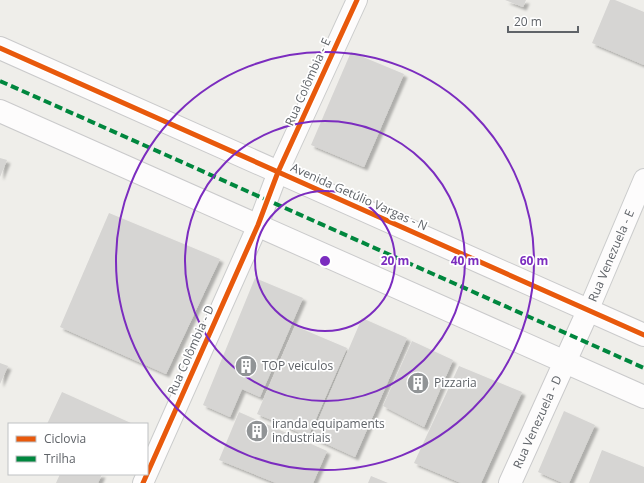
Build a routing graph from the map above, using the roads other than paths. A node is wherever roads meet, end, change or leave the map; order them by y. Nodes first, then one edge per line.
1 (357, 0) edge
2 (0, 48) edge
3 (0, 111) edge
4 (278, 172) junction
5 (644, 179) edge
6 (258, 225) junction
7 (588, 311) junction
8 (644, 335) edge
9 (565, 362) junction
10 (644, 397) edge
11 (148, 472) edge
12 (510, 483) edge

1 - 4 street, Rua Colômbia - E
2 - 4 street, Avenida Getúlio Vargas - N
3 - 6 street
4 - 6 street, Rua Colômbia - E
4 - 7 street, Avenida Getúlio Vargas - N
5 - 7 street, Rua Venezuela - E
6 - 9 street
6 - 11 street, Rua Colômbia - D
7 - 8 street, Avenida Getúlio Vargas - N
7 - 9 street, Rua Venezuela - D
9 - 10 street
9 - 12 street, Rua Venezuela - D

